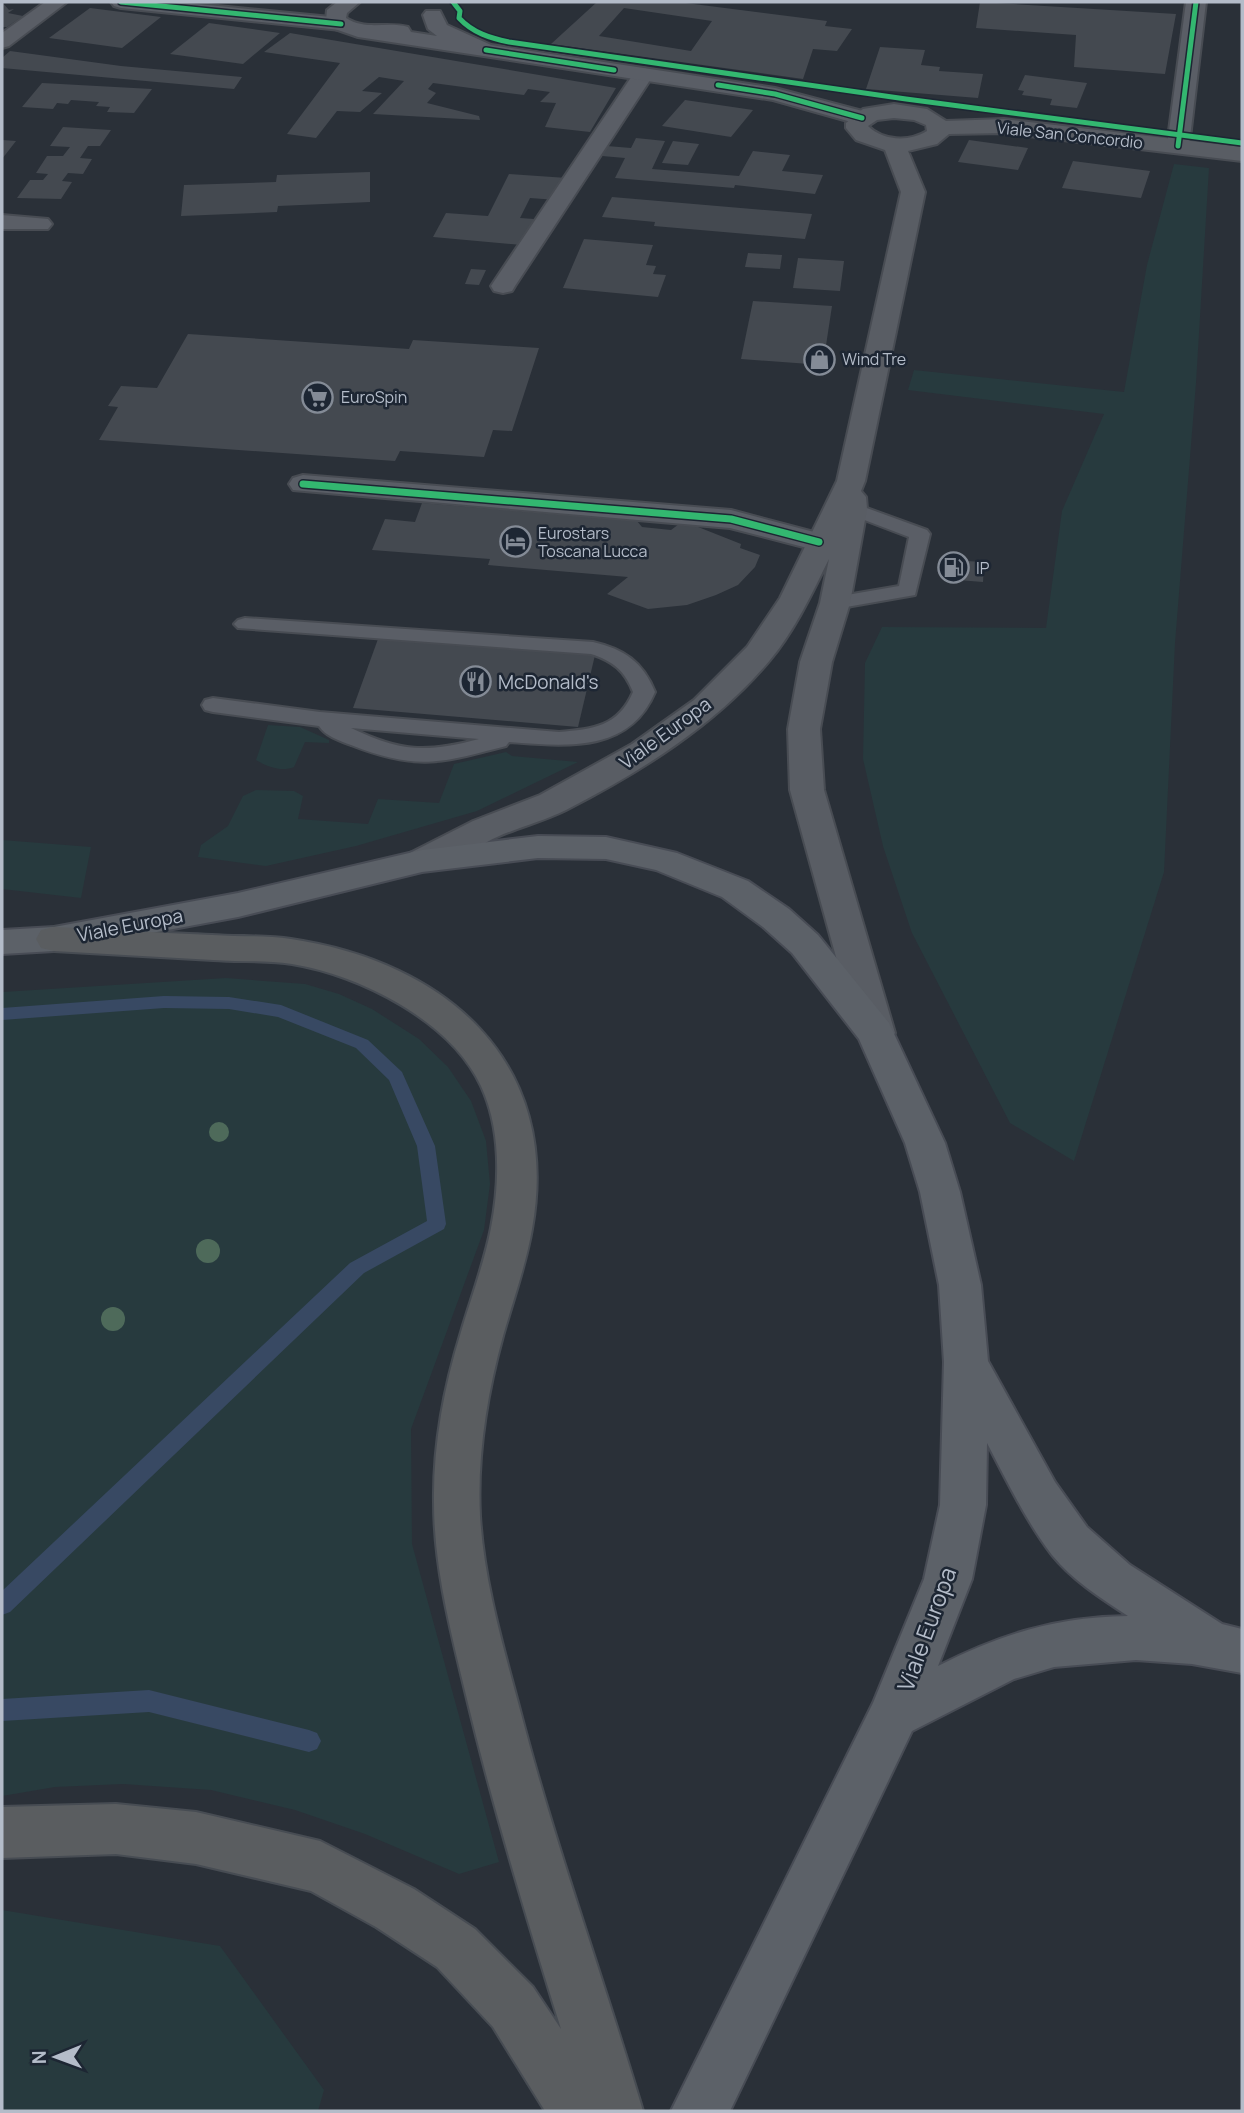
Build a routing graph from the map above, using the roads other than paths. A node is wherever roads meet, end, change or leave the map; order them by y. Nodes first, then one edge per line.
1 (57, 2) edge
2 (121, 2) edge
3 (350, 2) edge
4 (1196, 2) edge
5 (428, 8) edge
6 (341, 24) junction
7 (375, 32) junction
8 (2, 42) edge
9 (486, 50) junction
10 (643, 74) junction
11 (862, 118) junction
12 (939, 128) junction
13 (894, 144) junction
14 (1178, 146) junction
15 (1242, 155) edge
16 (2, 222) edge
17 (40, 224) dead end
18 (503, 286) dead end
19 (303, 484) dead end
20 (852, 495) junction
21 (819, 542) junction
22 (835, 603) junction
23 (245, 624) dead end
24 (214, 705) dead end
25 (422, 861) junction
26 (18, 939) edge
27 (876, 1033) junction
28 (966, 1362) junction
29 (1225, 1646) edge
30 (894, 1714) junction
31 (2, 1833) edge
32 (575, 2111) edge
33 (614, 2111) edge
34 (700, 2111) edge

1 - 8 street
2 - 6 street
3 - 6 street
4 - 14 street
5 - 7 street
5 - 9 street
6 - 7 street
7 - 9 street
9 - 10 street
10 - 11 street
10 - 18 street
11 - 12 main road
11 - 13 main road, Viale San Concordio
12 - 13 main road, Viale San Concordio
12 - 14 main road, Viale San Concordio
13 - 20 main road, Viale Europa
14 - 15 main road, Viale San Concordio
16 - 17 street
19 - 21 street
20 - 21 main road, Viale Europa
20 - 22 main road, Viale Europa
20 - 22 lane
21 - 25 main road, Viale Europa
22 - 27 main road, Viale Europa
23 - 24 lane
25 - 26 main road, Viale Europa
25 - 27 main road, Viale Europa
26 - 33 highway
27 - 28 main road, Viale Europa
28 - 29 main road
28 - 30 main road, Viale Europa
29 - 30 main road
30 - 34 main road, Viale Europa
31 - 32 highway

